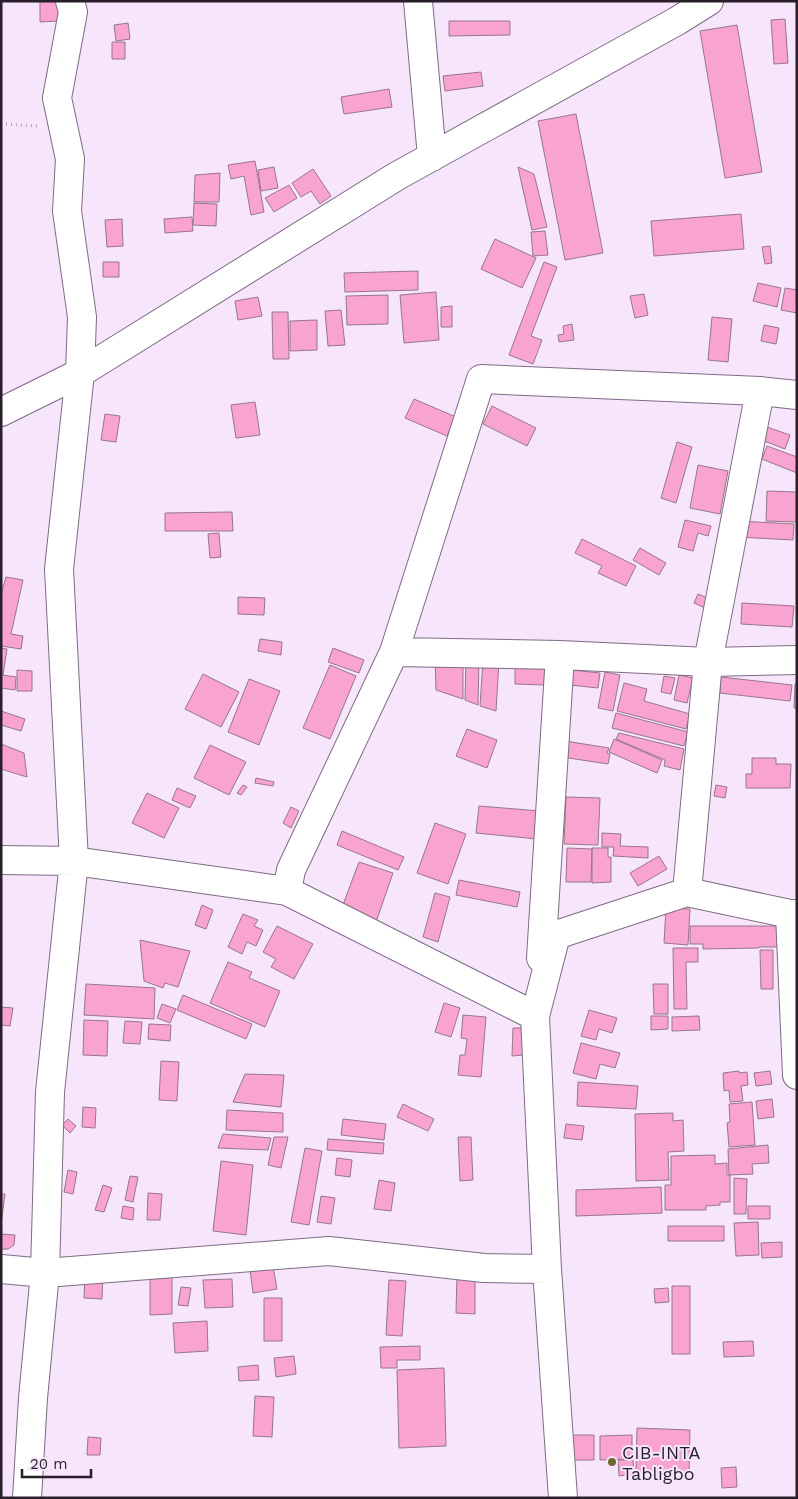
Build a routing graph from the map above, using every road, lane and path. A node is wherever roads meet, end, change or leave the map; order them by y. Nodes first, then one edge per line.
1 (70, 1) edge
2 (418, 1) edge
3 (709, 1) edge
4 (1, 124) edge
5 (63, 127) junction
6 (432, 157) junction
7 (80, 374) junction
8 (760, 391) junction
9 (797, 395) edge
10 (1, 412) edge
11 (394, 652) junction
12 (560, 655) junction
13 (797, 660) edge
14 (708, 662) junction
15 (1, 860) edge
16 (74, 861) junction
17 (289, 881) junction
18 (687, 892) junction
19 (793, 914) edge
20 (537, 1009) junction
21 (797, 1075) edge
22 (548, 1269) junction
23 (1, 1270) edge
24 (45, 1273) junction
25 (26, 1498) edge
26 (563, 1498) edge

1 - 5 street
2 - 6 street
3 - 6 street
4 - 5 path
5 - 7 street
6 - 7 street
7 - 10 street
7 - 16 street
8 - 9 street
8 - 11 street
8 - 14 street
11 - 12 street
11 - 17 street
12 - 14 street
12 - 20 street
13 - 14 street
14 - 18 street
15 - 16 street
16 - 17 street
16 - 24 street
17 - 20 street
18 - 19 street
18 - 20 street
19 - 21 street
20 - 22 street
22 - 24 street
22 - 26 street
23 - 24 street
24 - 25 street

